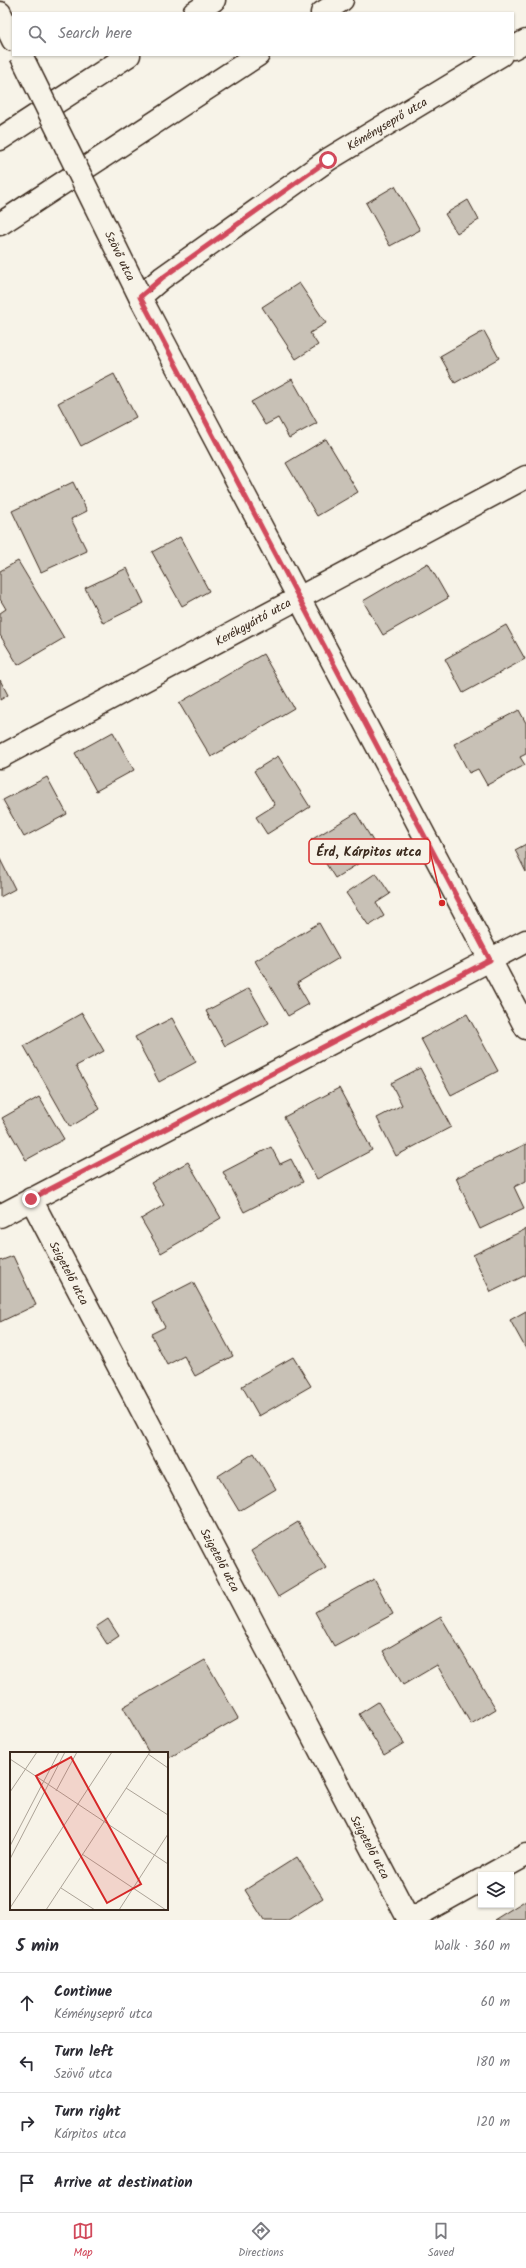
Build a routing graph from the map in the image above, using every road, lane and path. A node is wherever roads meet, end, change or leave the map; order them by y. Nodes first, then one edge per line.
1 (214, 0) edge
2 (342, 0) edge
3 (196, 12) edge
4 (324, 12) edge
5 (0, 13) edge
6 (12, 38) edge
7 (526, 41) edge
8 (514, 47) edge
9 (20, 56) edge
10 (127, 56) edge
11 (256, 56) edge
12 (499, 56) edge
13 (0, 139) edge
14 (0, 224) edge
15 (140, 297) junction
16 (526, 477) edge
17 (299, 597) junction
18 (0, 756) edge
19 (526, 942) edge
20 (490, 960) junction
21 (526, 1028) edge
22 (31, 1199) junction
23 (0, 1216) edge
24 (526, 1855) edge
25 (495, 1872) edge
26 (478, 1882) edge
27 (409, 1920) edge

1 - 3 main road
2 - 4 main road
5 - 6 main road
7 - 8 main road
9 - 15 main road, Szövő utca, bridge
10 - 13 main road
11 - 14 main road
12 - 15 main road, Kéményseprő utca
15 - 17 main road, Szövő utca
16 - 17 main road, Kerékgyártó utca
17 - 18 main road, Kerékgyártó utca
17 - 20 main road, Szövő utca
19 - 20 main road
20 - 21 main road, Szövő utca
20 - 22 main road
22 - 23 main road
22 - 27 main road, Szigetelő utca
24 - 25 main road
26 - 27 main road

